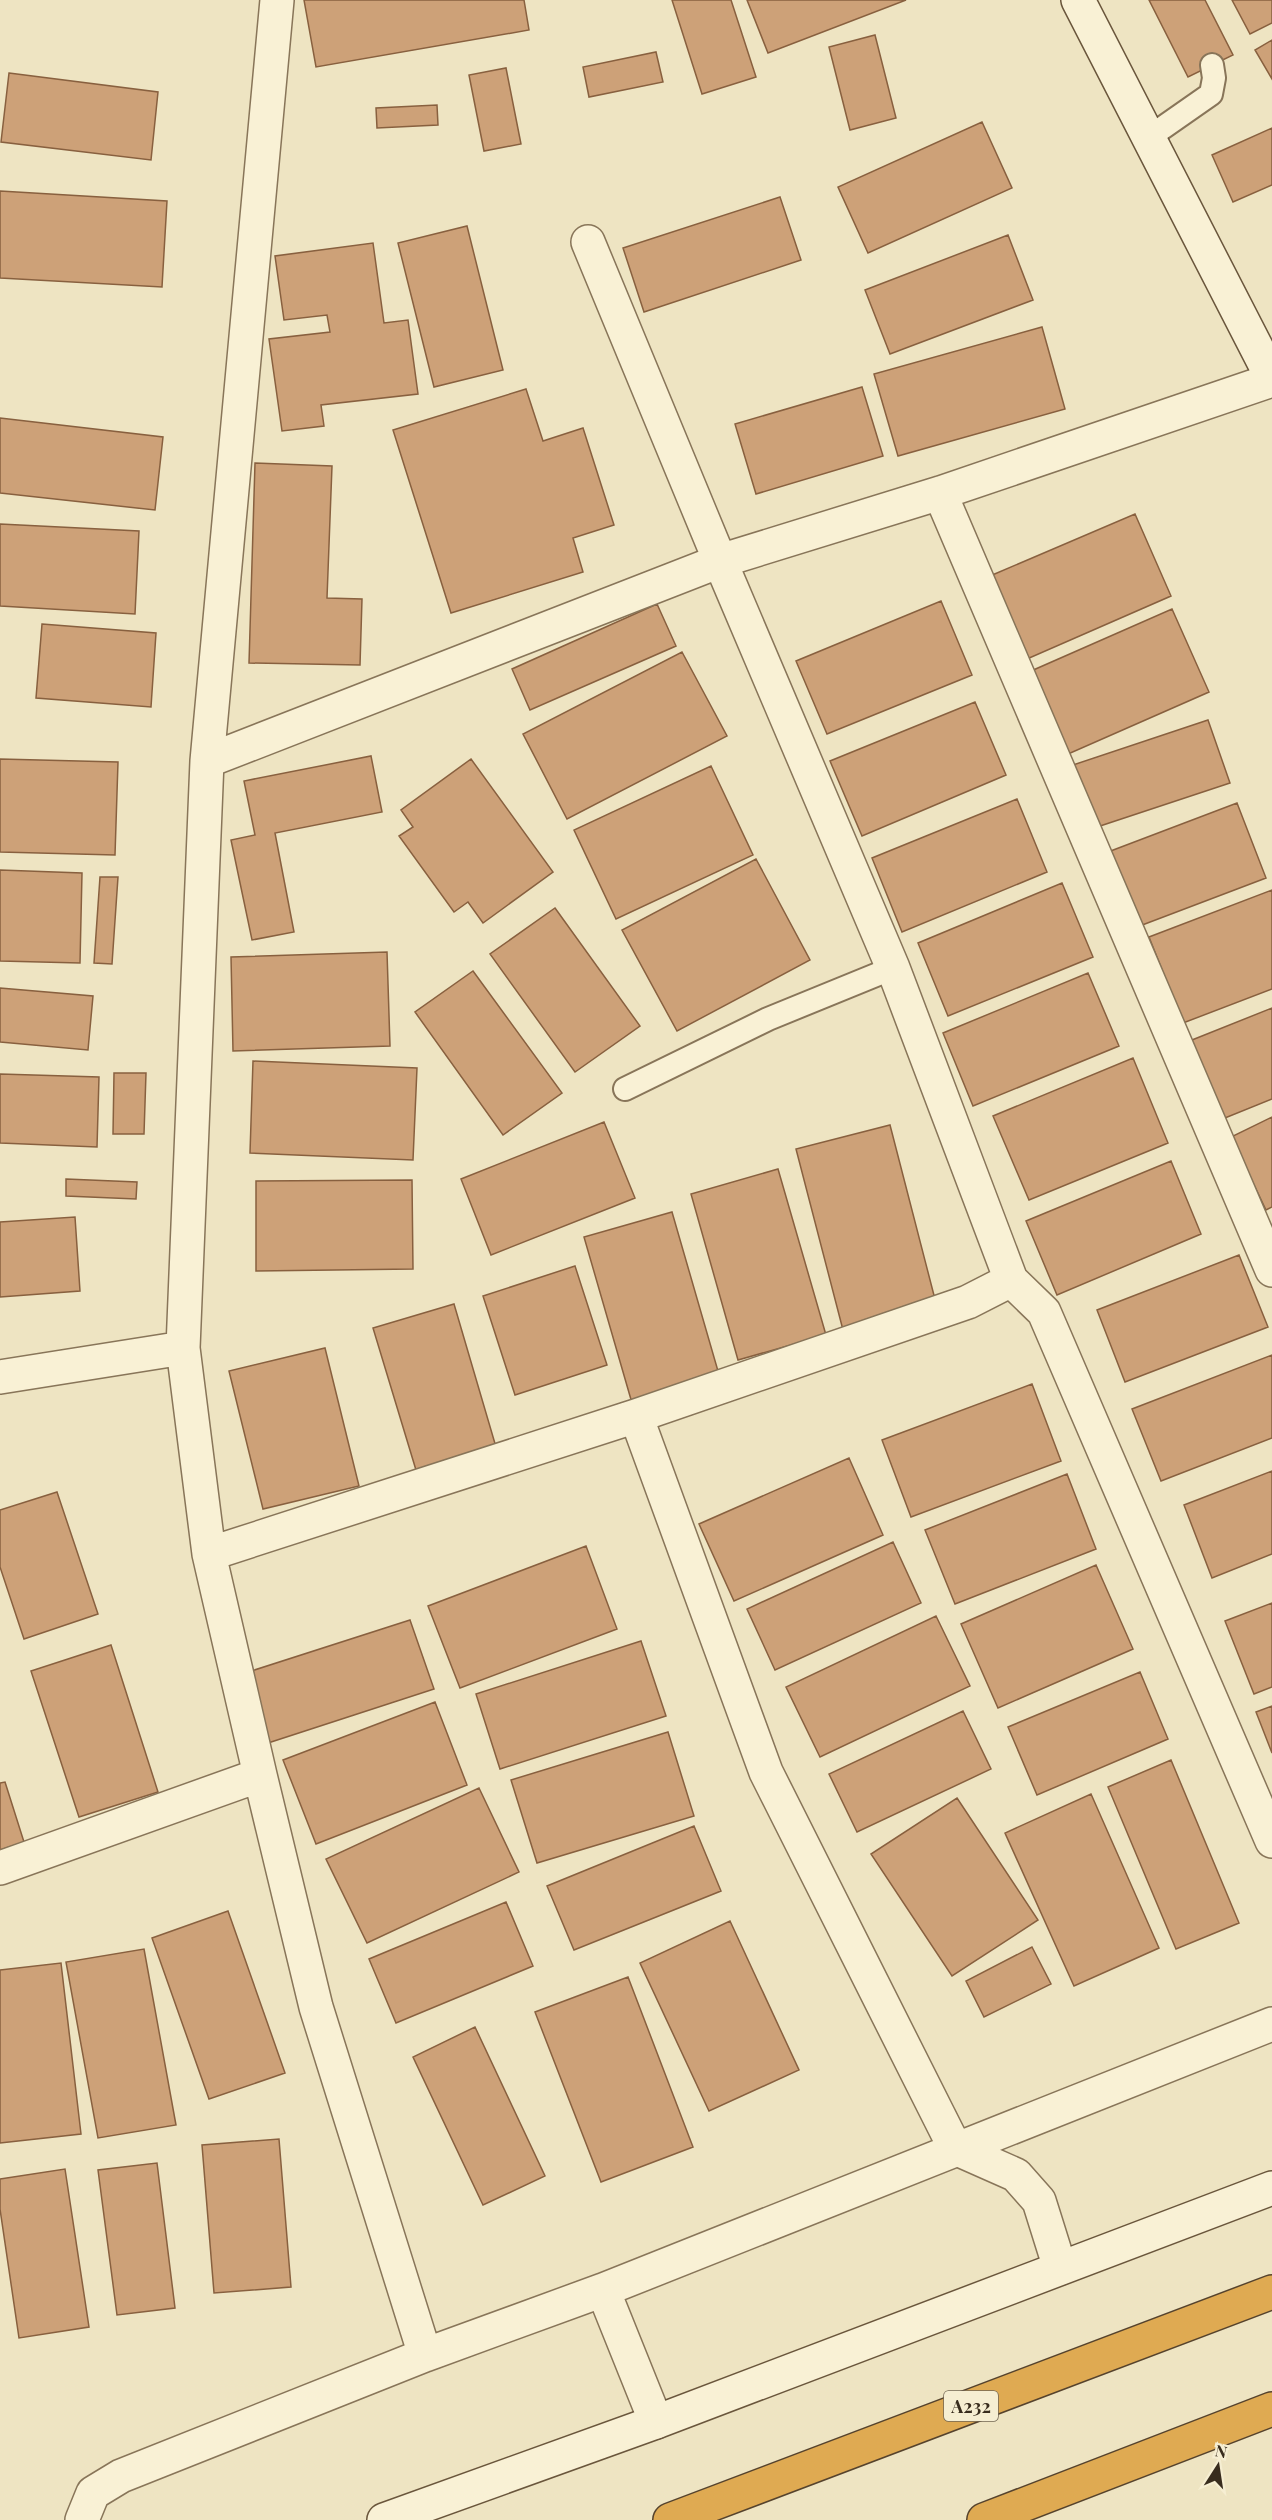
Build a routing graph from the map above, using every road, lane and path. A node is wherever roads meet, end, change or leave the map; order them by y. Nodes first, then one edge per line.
1 (277, 0) edge
2 (1078, 0) edge
3 (1212, 66) dead end
4 (1148, 138) junction
5 (588, 242) dead end
6 (1272, 379) edge
7 (940, 493) junction
8 (720, 561) junction
9 (207, 760) junction
10 (893, 968) junction
11 (625, 1089) dead end
12 (1272, 1270) edge
13 (1011, 1280) junction
14 (183, 1348) junction
15 (0, 1377) edge
16 (636, 1416) junction
17 (209, 1554) junction
18 (260, 1775) junction
19 (1272, 1841) edge
20 (0, 1868) edge
21 (1272, 2024) edge
22 (955, 2148) junction
23 (1272, 2188) edge
24 (1060, 2268) junction
25 (1272, 2269) edge
26 (603, 2290) junction
27 (1262, 2296) edge
28 (425, 2355) junction
29 (1272, 2409) edge
30 (656, 2422) junction
31 (82, 2520) edge
32 (384, 2520) edge
33 (670, 2520) edge
34 (984, 2520) edge

1 - 9 street
2 - 4 street
3 - 4 lane
4 - 6 street
5 - 8 street
6 - 7 street
7 - 8 street
7 - 12 street
8 - 9 street
8 - 10 street
9 - 14 street
10 - 11 lane
10 - 13 street
13 - 16 street
13 - 19 street
14 - 15 street
14 - 17 street
16 - 17 street
16 - 22 street
17 - 18 street
18 - 20 street
18 - 28 street
21 - 22 street
22 - 24 street
22 - 26 street
23 - 24 street
24 - 30 street
25 - 27 highway
26 - 28 street
26 - 30 street
27 - 33 highway, A232
28 - 31 street
29 - 34 highway
30 - 32 street

